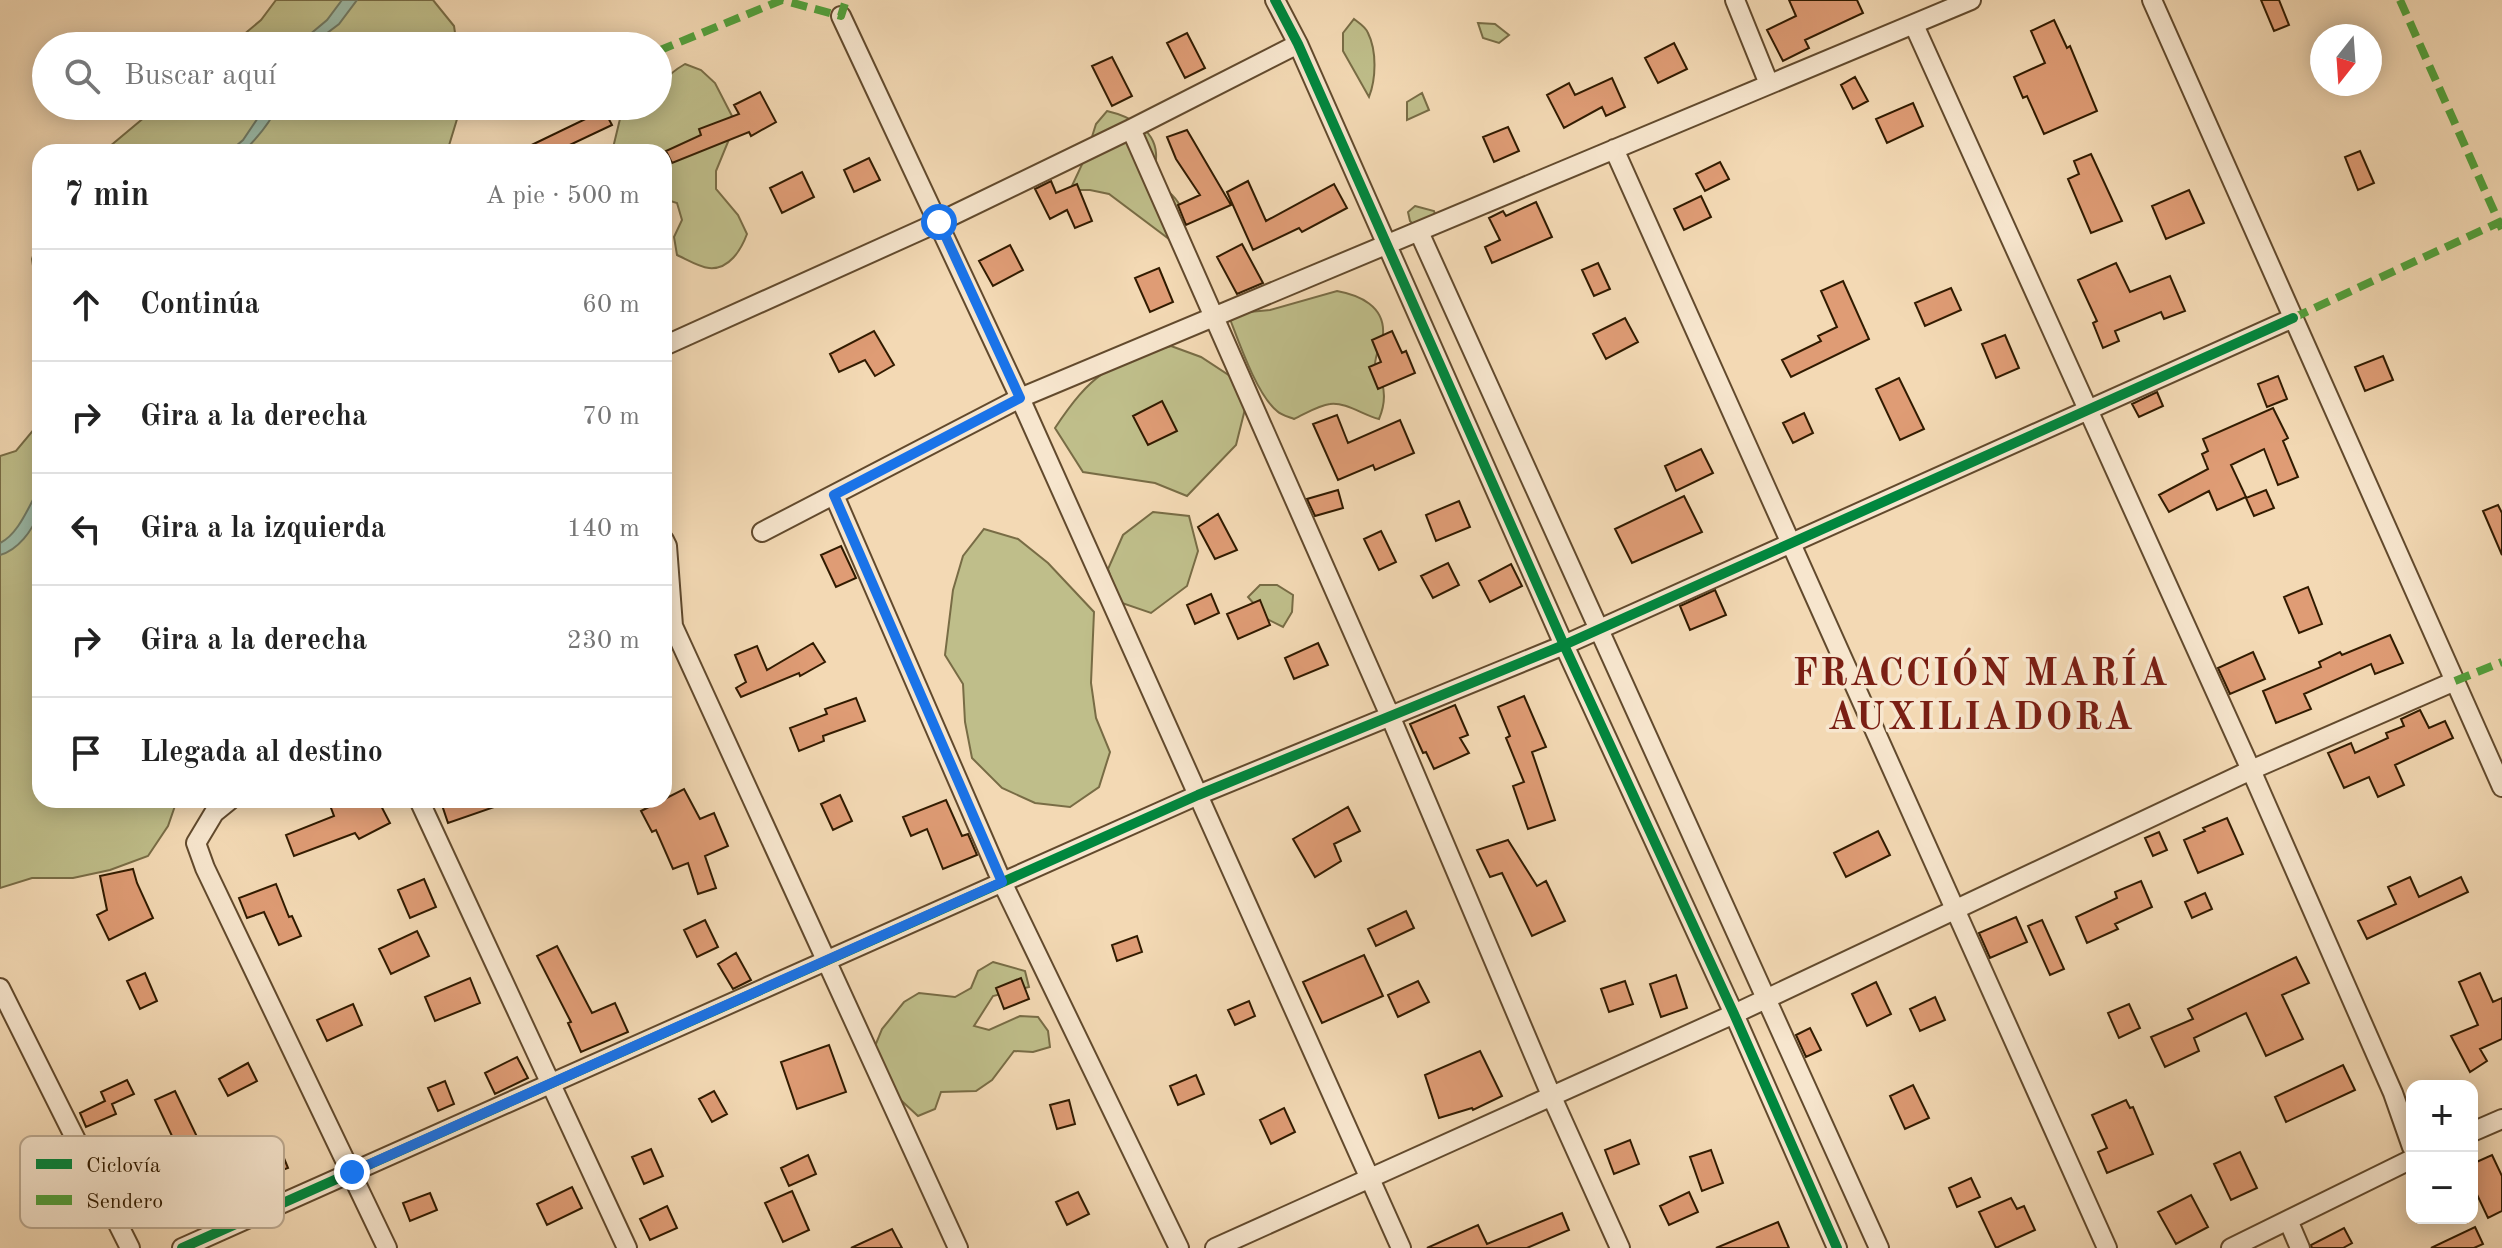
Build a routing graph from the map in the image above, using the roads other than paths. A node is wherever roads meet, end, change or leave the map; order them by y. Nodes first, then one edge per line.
1 (1275, 0) edge
2 (1735, 0) edge
3 (1971, 0) edge
4 (2152, 0) edge
5 (841, 16) dead end
6 (1914, 25) junction
7 (1298, 44) junction
8 (1769, 84) junction
9 (1131, 129) junction
10 (1614, 149) junction
11 (939, 222) junction
12 (1419, 232) junction
13 (1387, 245) junction
14 (1214, 316) junction
15 (2293, 318) junction
16 (672, 342) edge
17 (1020, 398) junction
18 (2087, 410) junction
19 (834, 495) junction
20 (762, 532) dead end
21 (1792, 545) junction
22 (672, 620) edge
23 (1599, 630) junction
24 (1564, 645) junction
25 (2455, 681) junction
26 (1391, 718) junction
27 (2251, 770) junction
28 (2502, 787) edge
29 (1198, 795) junction
30 (220, 808) edge
31 (423, 808) edge
32 (1002, 882) junction
33 (1955, 909) junction
34 (827, 960) junction
35 (0, 988) edge
36 (1766, 998) junction
37 (1734, 1014) junction
38 (551, 1084) junction
39 (1551, 1095) junction
40 (2502, 1119) edge
41 (2478, 1129) edge
42 (2406, 1130) edge
43 (74, 1136) edge
44 (2406, 1162) edge
45 (352, 1172) junction
46 (1370, 1177) junction
47 (284, 1202) edge
48 (2288, 1220) junction
49 (120, 1228) edge
50 (227, 1228) edge
51 (130, 1248) edge
52 (182, 1248) edge
53 (387, 1248) edge
54 (627, 1248) edge
55 (958, 1248) edge
56 (1179, 1248) edge
57 (1215, 1248) edge
58 (1401, 1248) edge
59 (1620, 1248) edge
60 (1837, 1248) edge
61 (1879, 1248) edge
62 (2107, 1248) edge
63 (2231, 1248) edge
64 (2300, 1248) edge

1 - 7 street
2 - 8 street
3 - 6 street
4 - 15 street
5 - 11 street
6 - 8 street
6 - 18 street
7 - 9 street
7 - 13 street
8 - 10 street
9 - 11 street
9 - 14 street
10 - 12 street
10 - 21 street
11 - 16 street
11 - 17 street
12 - 13 street
12 - 23 street
13 - 14 street
13 - 24 street
14 - 17 street
14 - 26 street
15 - 18 street
15 - 25 street
17 - 19 street
17 - 29 street
18 - 21 street
18 - 27 street
19 - 20 street
19 - 32 street
21 - 23 street
21 - 33 street
22 - 34 street
23 - 24 street
23 - 36 street
24 - 26 street
24 - 37 street
25 - 27 street
25 - 28 street
26 - 29 street
26 - 39 street
27 - 33 street
27 - 42 street
29 - 32 street
29 - 46 street
30 - 45 street
31 - 38 street
32 - 34 street
32 - 56 street
33 - 36 street
33 - 62 street
34 - 38 street
34 - 55 street
35 - 43 street
36 - 37 street
36 - 61 street
37 - 39 street
37 - 60 street
38 - 45 street
38 - 54 street
39 - 46 street
39 - 59 street
40 - 41 street
44 - 48 street
45 - 47 street
45 - 53 street
46 - 57 street
46 - 58 street
48 - 63 street
48 - 64 street
49 - 51 street
50 - 52 street

